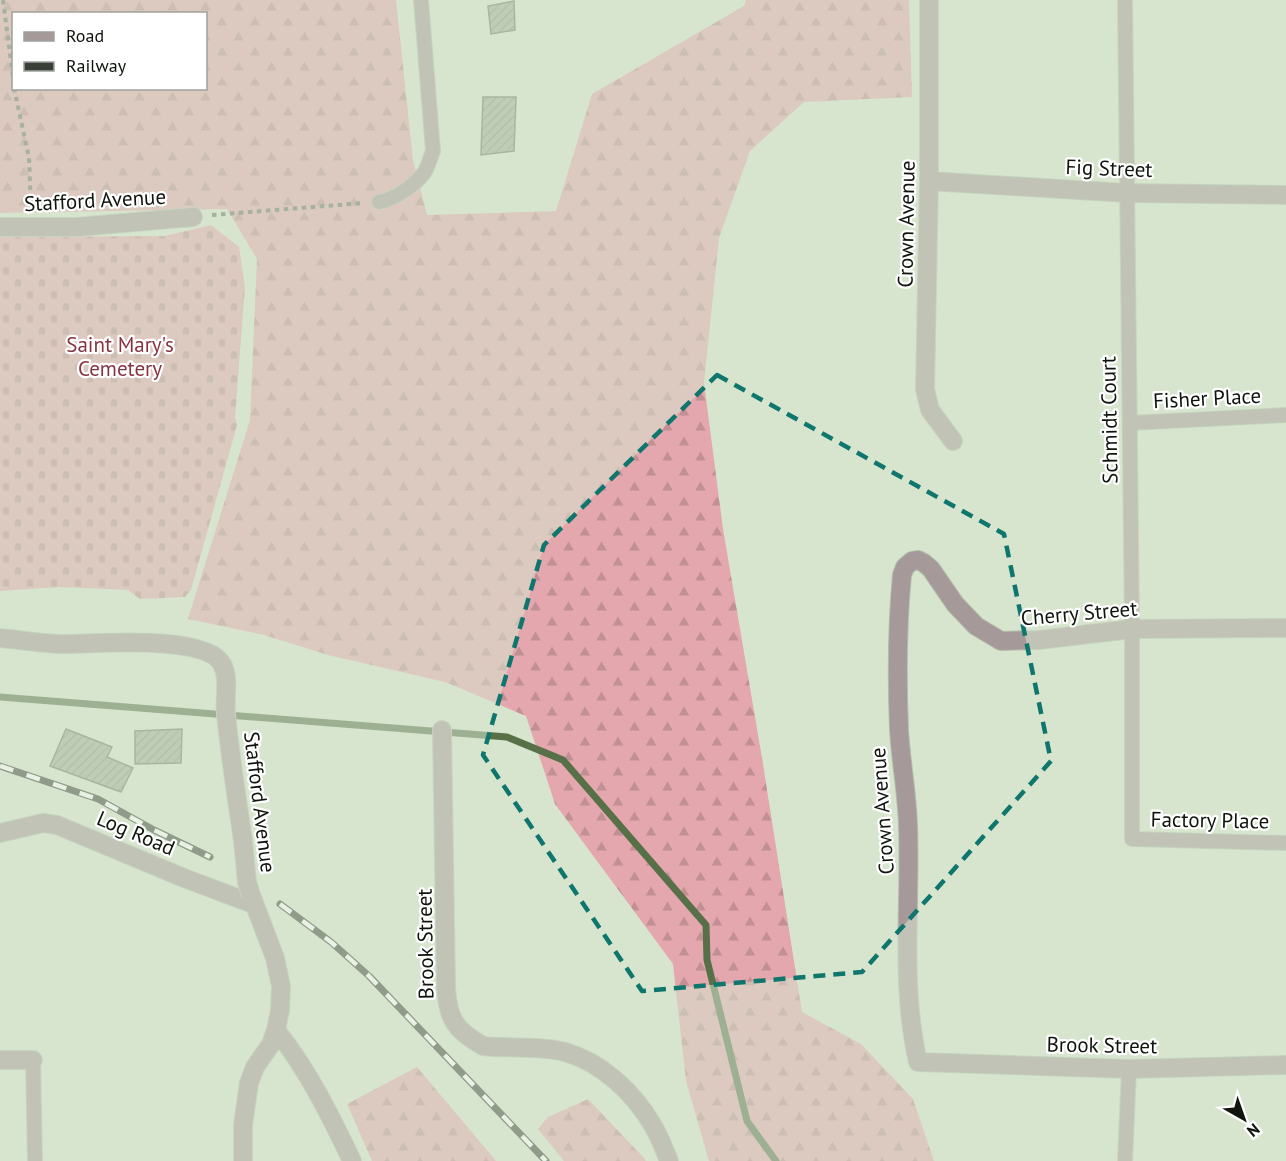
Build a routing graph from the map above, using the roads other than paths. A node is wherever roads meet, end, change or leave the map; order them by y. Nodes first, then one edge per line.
1 (421, 0) edge
2 (929, 0) edge
3 (1125, 0) edge
4 (929, 182) junction
5 (1128, 193) junction
6 (1286, 195) edge
7 (379, 202) road end
8 (193, 217) road end
9 (0, 227) edge
10 (1286, 415) edge
11 (1130, 423) junction
12 (953, 441) dead end
13 (912, 561) joint
14 (1286, 628) edge
15 (1132, 629) junction
16 (0, 638) edge
17 (442, 730) dead end
18 (0, 833) edge
19 (1132, 839) joint
20 (1286, 843) edge
21 (252, 899) junction
22 (276, 1030) junction
23 (0, 1060) edge
24 (33, 1060) joint
25 (918, 1062) joint
26 (1286, 1065) edge
27 (1129, 1069) junction
28 (35, 1161) edge
29 (243, 1161) edge
30 (352, 1161) edge
31 (669, 1161) edge
32 (1125, 1161) edge

1 - 7 lane
2 - 4 street, Crown Avenue
3 - 5 lane, Schmidt Court
4 - 5 street, Fig Street
4 - 12 street, Crown Avenue
5 - 6 street, Fig Street
5 - 11 lane, Schmidt Court
8 - 9 street, Stafford Avenue
10 - 11 lane, Fisher Place
11 - 15 lane, Schmidt Court
13 - 15 street, Cherry Street
13 - 25 street, Crown Avenue
14 - 15 street, Cherry Street
15 - 19 lane, Schmidt Court
16 - 21 street, Stafford Avenue, bridge
17 - 31 street, Brook Street
18 - 21 street, Log Road
19 - 20 lane, Factory Place
21 - 22 street, Stafford Avenue
22 - 29 street, Stafford Avenue
22 - 30 street
23 - 24 street
24 - 28 lane
25 - 27 street, Brook Street
26 - 27 street, Brook Street
27 - 32 lane

